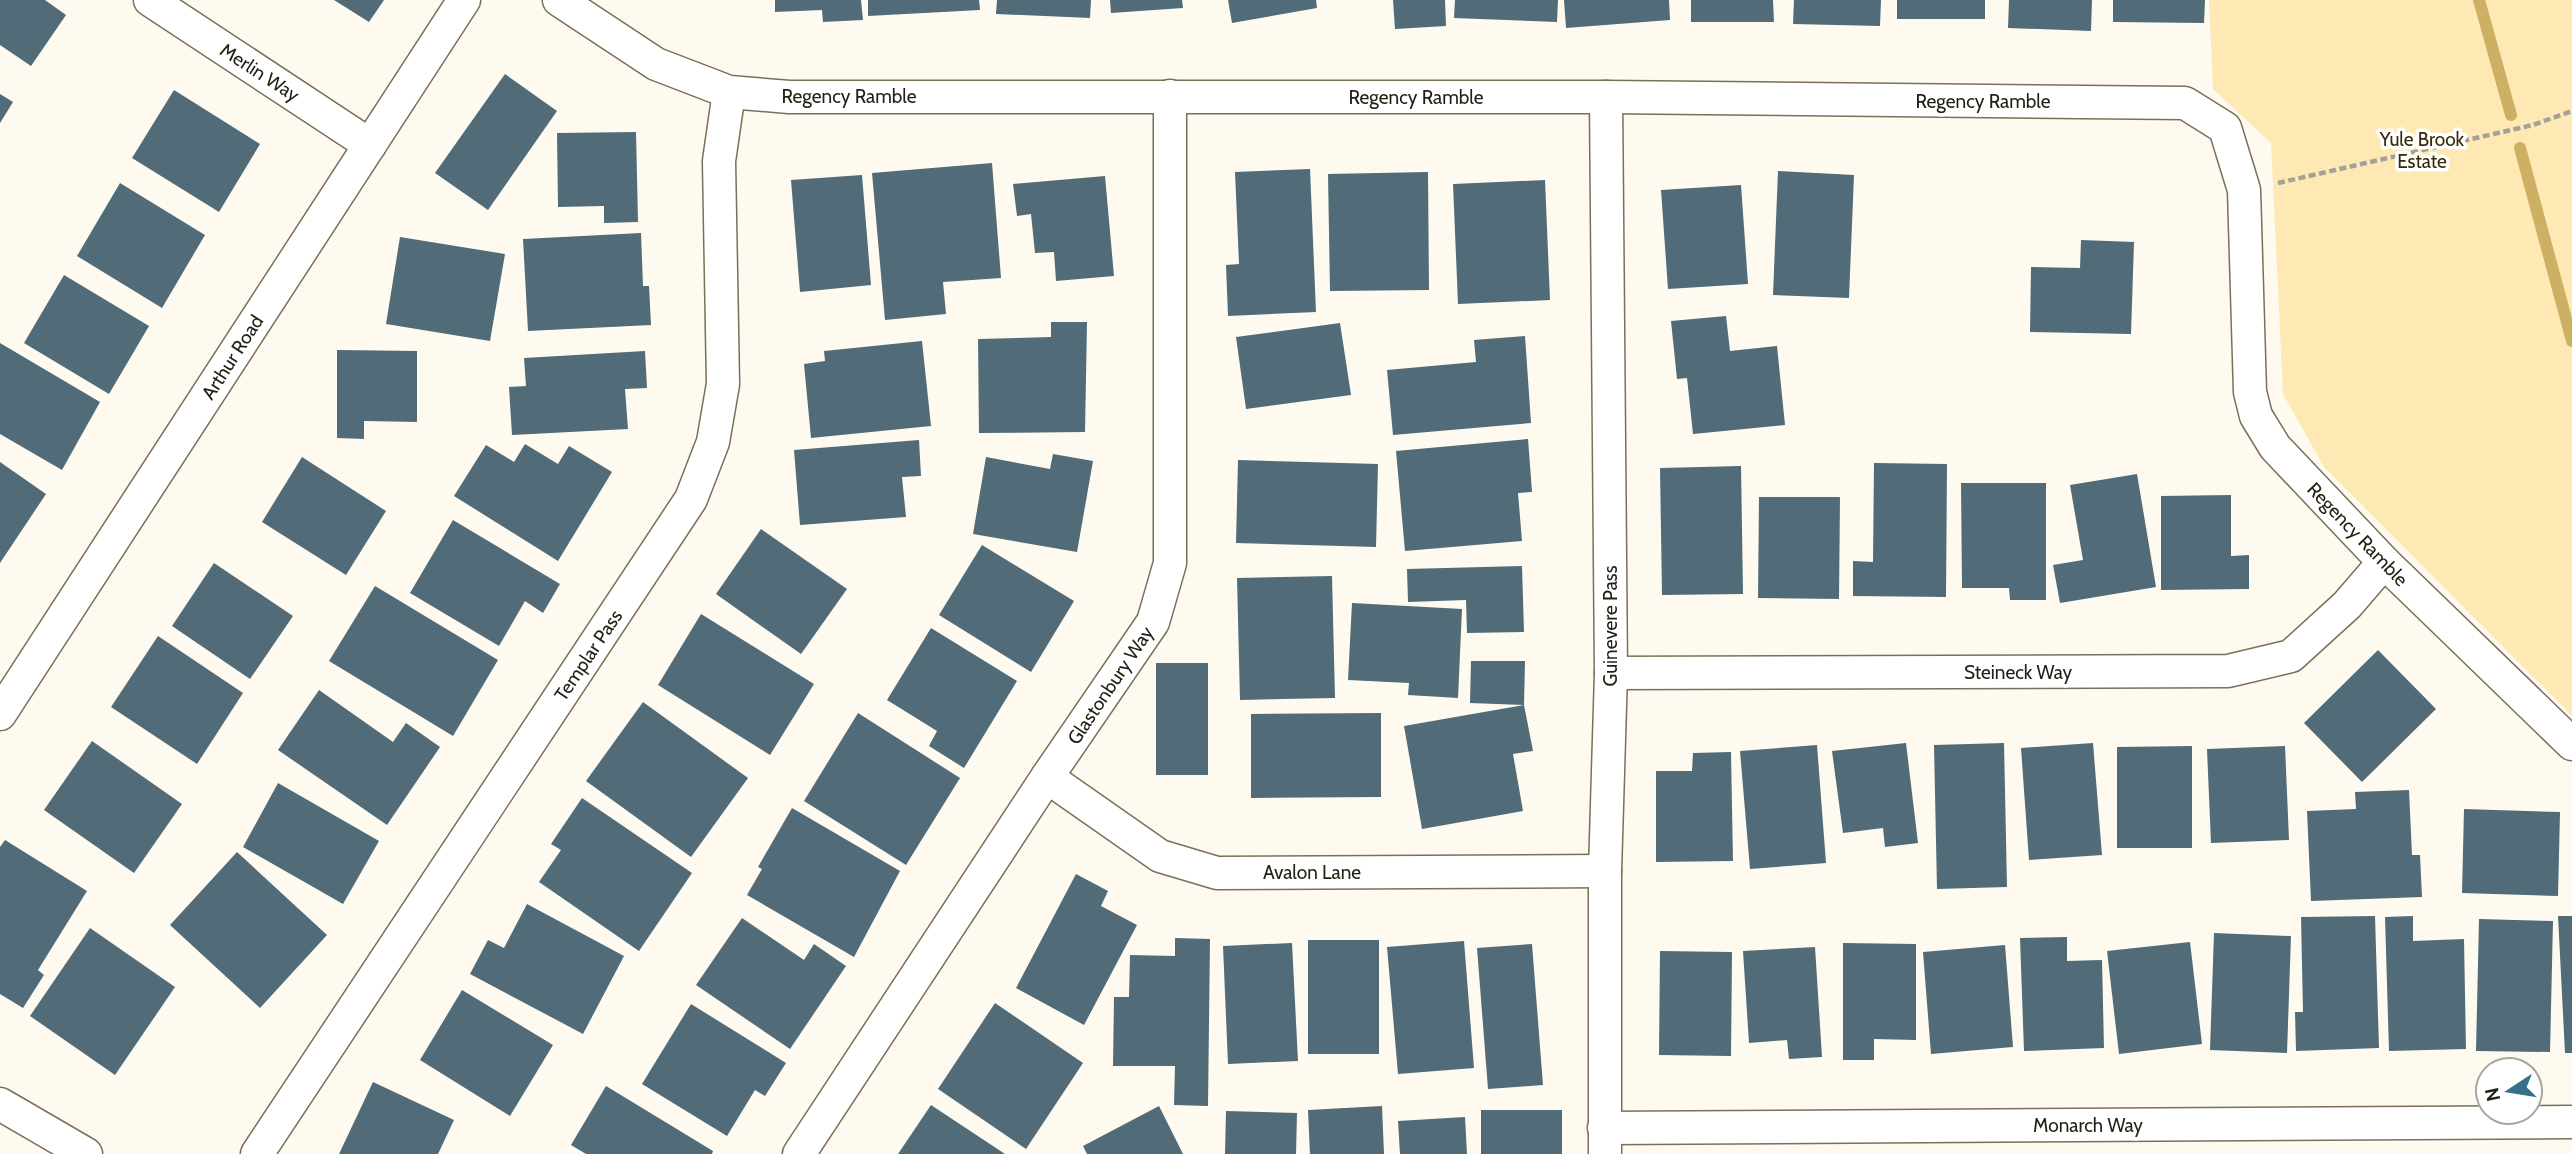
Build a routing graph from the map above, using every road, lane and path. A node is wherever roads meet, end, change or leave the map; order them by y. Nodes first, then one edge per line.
1 (150, 0) edge
2 (464, 0) edge
3 (559, 0) edge
4 (729, 92) junction
5 (1170, 96) junction
6 (1606, 97) junction
7 (2572, 111) edge
8 (370, 145) junction
9 (2244, 190) junction
10 (2384, 562) junction
11 (1611, 673) junction
12 (0, 714) edge
13 (2572, 744) edge
14 (1047, 777) junction
15 (1605, 870) junction
16 (0, 1104) edge
17 (2572, 1122) edge
18 (1605, 1141) edge
19 (86, 1154) edge
20 (257, 1154) edge
21 (799, 1154) edge

1 - 8 street, Merlin Way
2 - 8 street, Arthur Road
3 - 4 street, Regency Ramble
4 - 5 street, Regency Ramble
4 - 20 street, Templar Pass
5 - 6 street, Regency Ramble
5 - 14 street, Glastonbury Way
6 - 9 street, Regency Ramble
6 - 11 street, Guinevere Pass
7 - 9 path
8 - 12 street, Arthur Road
9 - 10 street, Regency Ramble
10 - 11 street, Steineck Way
10 - 13 street, Regency Ramble
11 - 15 street, Guinevere Pass
14 - 15 street, Avalon Lane
14 - 21 street, Glastonbury Way
15 - 18 street, Guinevere Pass
16 - 19 street
17 - 18 street, Monarch Way

